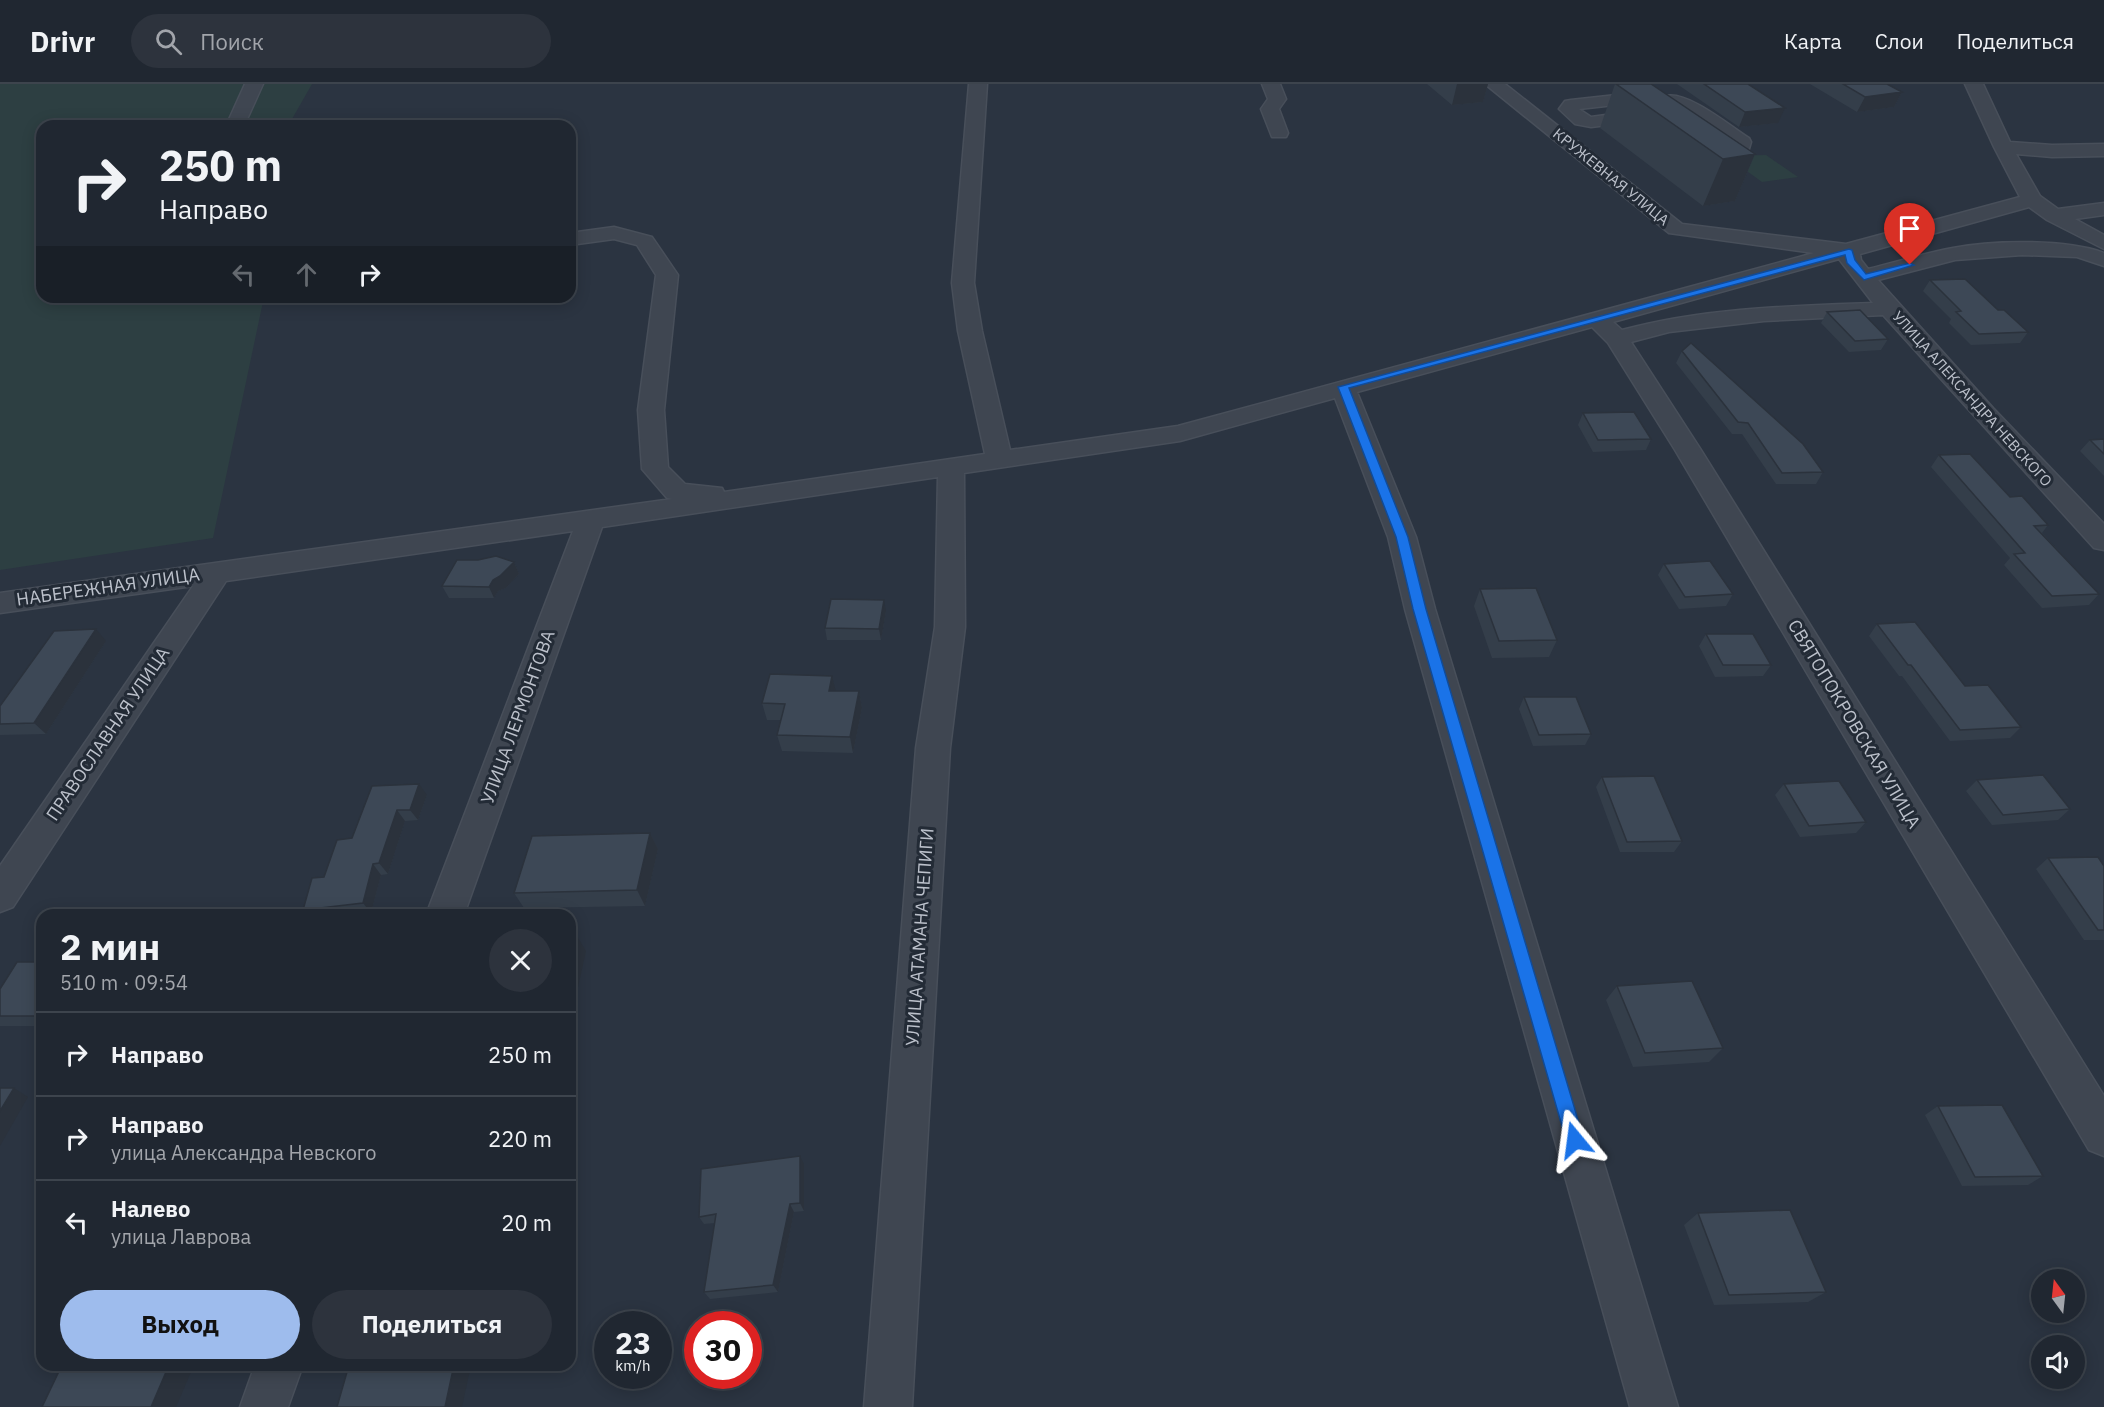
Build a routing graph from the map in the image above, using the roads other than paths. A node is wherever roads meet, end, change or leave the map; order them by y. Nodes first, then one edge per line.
1 (254, 84) edge
2 (978, 84) edge
3 (1270, 84) edge
4 (1494, 84) edge
5 (1513, 84) edge
6 (1645, 84) edge
7 (1974, 84) edge
8 (1661, 95) junction
9 (1518, 104) junction
10 (1693, 109) junction
11 (1574, 114) junction
12 (1537, 118) junction
13 (237, 120) edge
14 (1279, 133) dead end
15 (2003, 147) junction
16 (1741, 148) edge
17 (2104, 150) edge
18 (2032, 200) junction
19 (2104, 209) edge
20 (2054, 216) junction
21 (576, 238) edge
22 (2104, 243) edge
23 (1849, 251) junction
24 (2104, 260) edge
25 (1864, 277) junction
26 (1890, 309) junction
27 (1607, 329) junction
28 (1343, 387) junction
29 (999, 458) junction
30 (951, 468) junction
31 (740, 497) junction
32 (591, 520) junction
33 (2104, 541) edge
34 (217, 572) junction
35 (0, 603) edge
36 (0, 896) edge
37 (447, 909) edge
38 (2104, 1135) edge
39 (277, 1371) edge
40 (264, 1407) edge
41 (888, 1407) edge
42 (1654, 1407) edge

1 - 13 street
2 - 29 street
3 - 14 street
4 - 9 street, КРУЖЕВНАЯ УЛИЦА
5 - 9 street
6 - 8 street
7 - 15 street
8 - 10 street
8 - 11 street
9 - 12 street, КРУЖЕВНАЯ УЛИЦА
10 - 11 street
10 - 16 street
11 - 12 street
12 - 23 street, КРУЖЕВНАЯ УЛИЦА
15 - 17 street
15 - 18 street
18 - 20 street
18 - 23 street
19 - 20 street
20 - 22 street
21 - 31 street
23 - 25 street, УЛИЦА АЛЕКСАНДРА НЕВСКОГО
23 - 27 street
24 - 25 street
25 - 26 street, УЛИЦА АЛЕКСАНДРА НЕВСКОГО
26 - 27 street
26 - 33 street, УЛИЦА АЛЕКСАНДРА НЕВСКОГО
27 - 28 street
27 - 38 street, СВЯТОПОКРОВСКАЯ УЛИЦА
28 - 29 street
28 - 42 street
29 - 30 street
30 - 31 street
30 - 41 street, УЛИЦА АТАМАНА ЧЕПИГИ
31 - 32 street, НАБЕРЕЖНАЯ УЛИЦА
32 - 34 street, НАБЕРЕЖНАЯ УЛИЦА
32 - 37 street, УЛИЦА ЛЕРМОНТОВА
34 - 35 street, НАБЕРЕЖНАЯ УЛИЦА
34 - 36 street, ПРАВОСЛАВНАЯ УЛИЦА
39 - 40 street

